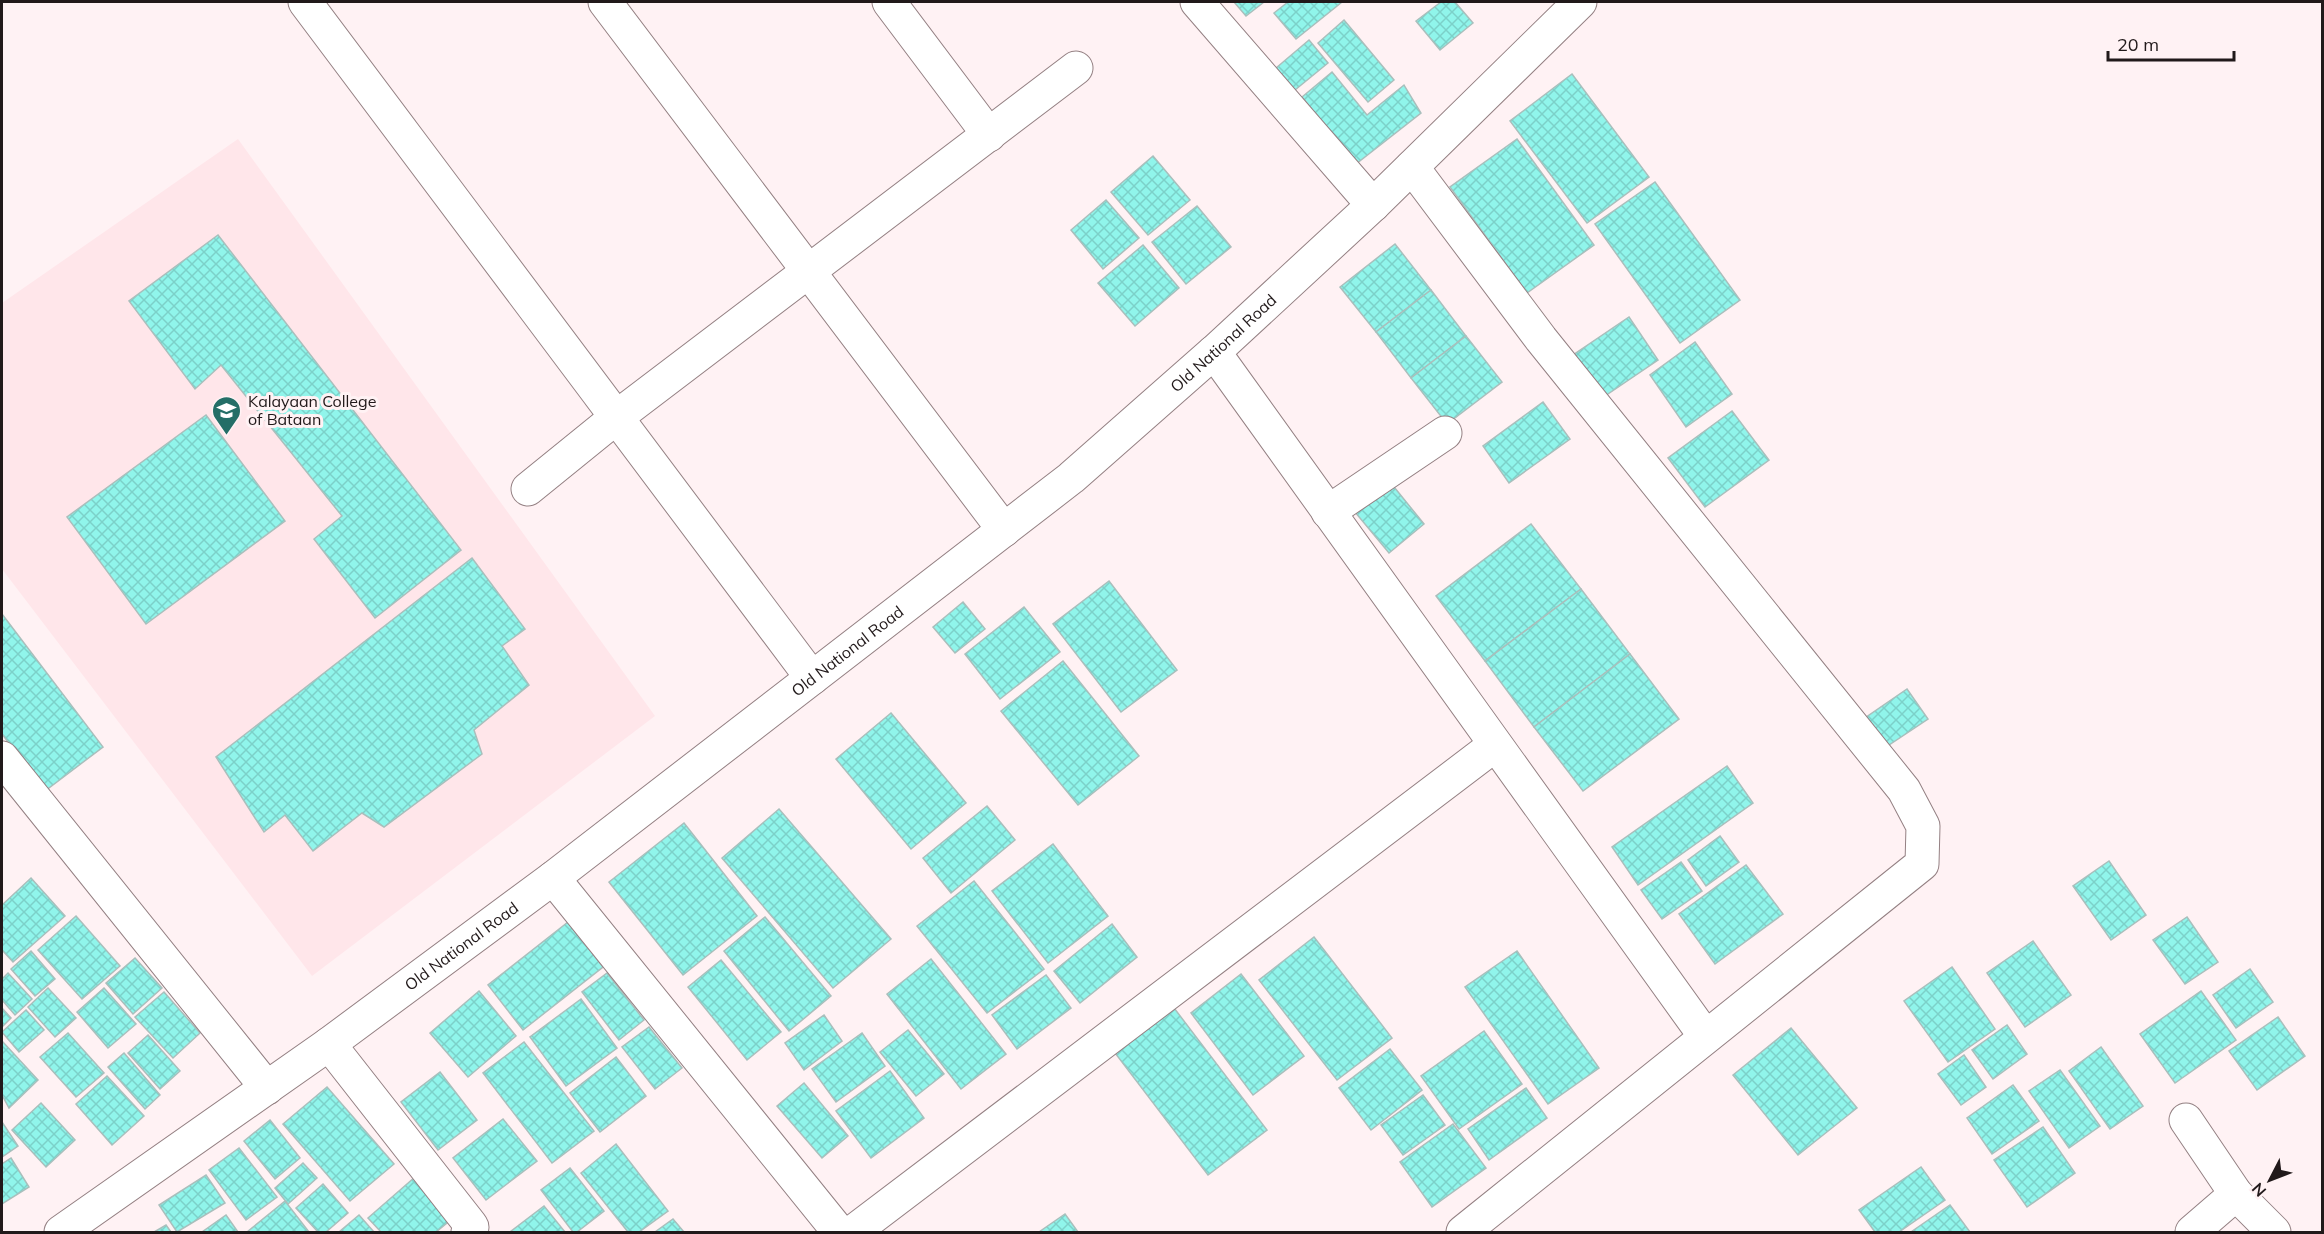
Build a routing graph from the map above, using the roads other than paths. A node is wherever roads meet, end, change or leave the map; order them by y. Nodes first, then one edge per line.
1 (305, 2) edge
2 (605, 2) edge
3 (889, 2) edge
4 (1197, 2) edge
5 (1580, 2) edge
6 (1076, 68) dead end
7 (989, 135) junction
8 (1412, 166) junction
9 (1372, 206) junction
10 (810, 272) junction
11 (1214, 352) junction
12 (618, 416) junction
13 (1445, 433) dead end
14 (528, 489) dead end
15 (1328, 512) junction
16 (1004, 530) junction
17 (812, 678) junction
18 (1495, 746) junction
19 (2, 758) edge
20 (554, 878) junction
21 (1705, 1036) junction
22 (329, 1044) junction
23 (267, 1088) junction
24 (2186, 1120) dead end
25 (2236, 1194) junction
26 (61, 1233) edge
27 (468, 1233) edge
28 (839, 1233) edge
29 (853, 1233) edge
30 (1463, 1233) edge
31 (2192, 1233) edge
32 (2274, 1233) edge

1 - 12 street
2 - 10 street
3 - 7 street
4 - 9 street
5 - 8 street, Old National Road
6 - 7 street
7 - 10 street
8 - 9 street, Old National Road
8 - 21 street
9 - 11 street, Old National Road
10 - 12 street
10 - 16 street
11 - 15 street
11 - 16 street, Old National Road
12 - 14 street
12 - 17 street
13 - 15 street
15 - 18 street
16 - 17 street, Old National Road
17 - 20 street, Old National Road
18 - 21 street
18 - 29 street
19 - 23 street
20 - 22 street, Old National Road
20 - 28 street
21 - 30 street
22 - 23 street, Old National Road
22 - 27 street
23 - 26 street, Old National Road
24 - 25 street
25 - 31 street
25 - 32 street

